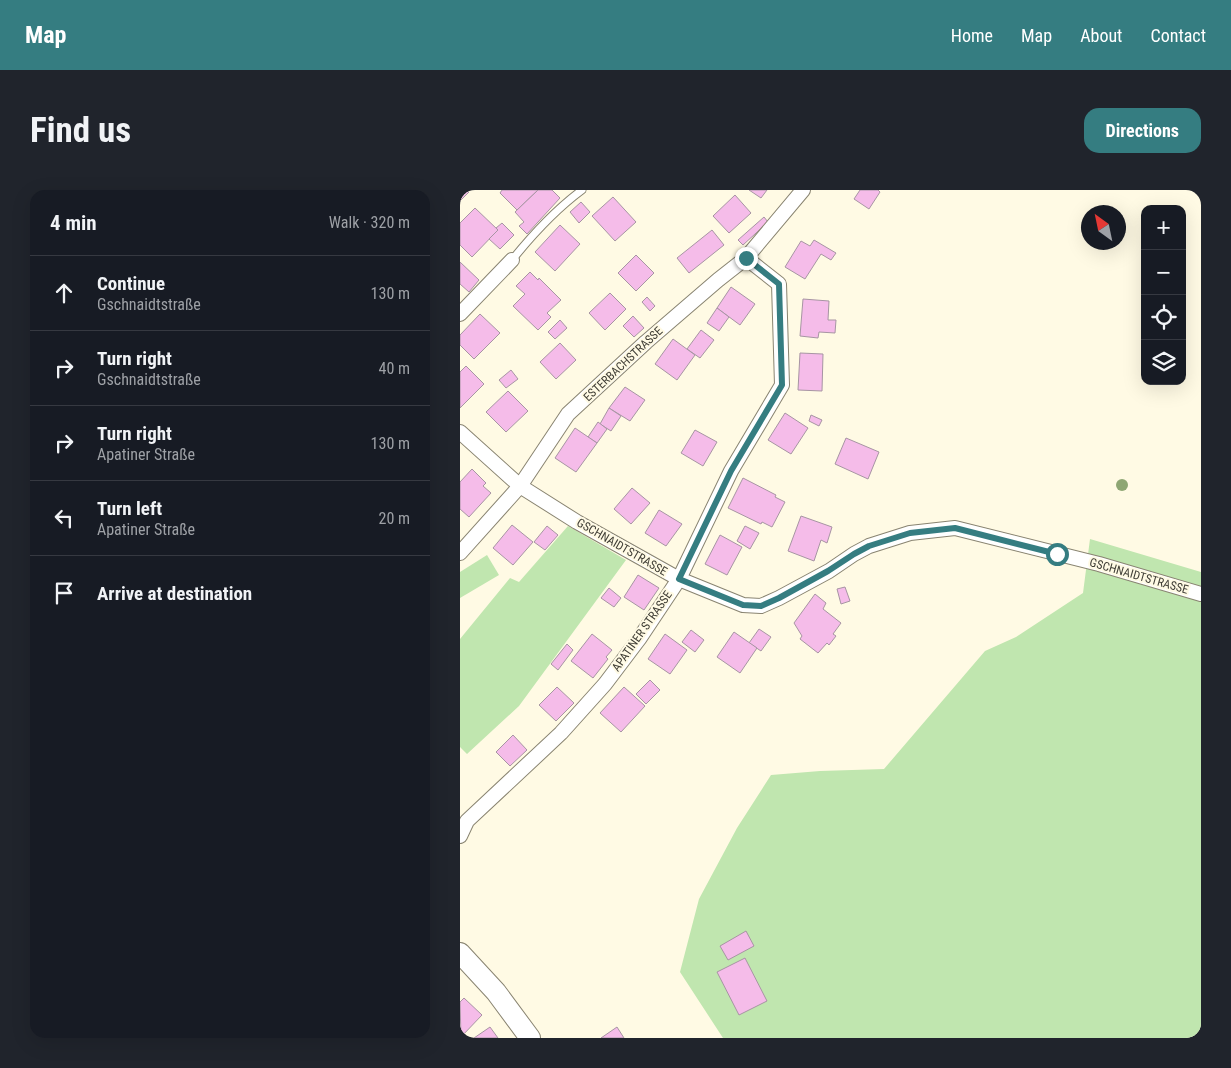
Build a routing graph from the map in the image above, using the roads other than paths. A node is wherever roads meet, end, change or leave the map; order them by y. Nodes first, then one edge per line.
1 (582, 190) edge
2 (803, 190) edge
3 (746, 258) junction
4 (512, 260) joint
5 (460, 314) edge
6 (460, 432) edge
7 (520, 486) junction
8 (460, 553) edge
9 (679, 579) junction
10 (1201, 594) edge
11 (460, 836) edge
12 (460, 954) edge
13 (530, 1038) edge

1 - 4 lane
2 - 3 street, ESTERBACHSTRASSE
3 - 7 street, ESTERBACHSTRASSE
3 - 9 street, APATINER STRASSE
4 - 5 street
6 - 7 street, GSCHNAIDTSTRASSE
7 - 8 street, ESTERBACHSTRASSE
7 - 9 street, GSCHNAIDTSTRASSE
9 - 10 street, GSCHNAIDTSTRASSE
9 - 11 street, APATINER STRASSE
12 - 13 main road

